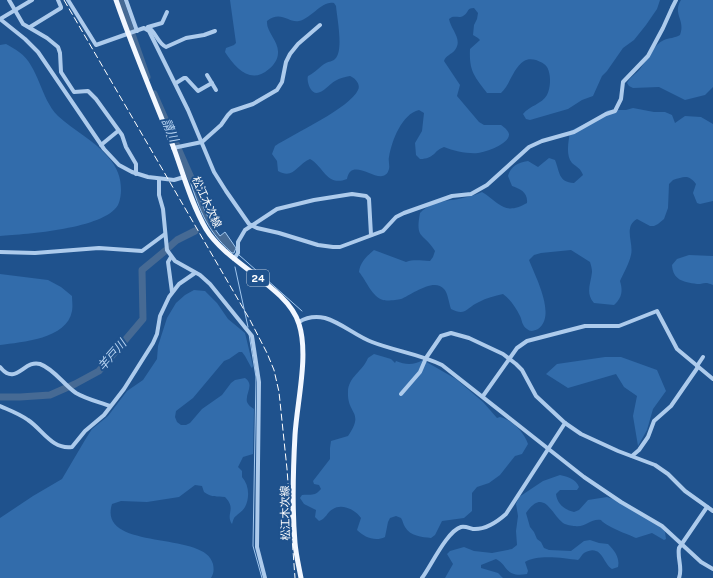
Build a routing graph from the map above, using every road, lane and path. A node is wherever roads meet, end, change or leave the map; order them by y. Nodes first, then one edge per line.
1 (9, 0) edge
2 (32, 0) edge
3 (58, 0) edge
4 (68, 0) edge
5 (116, 0) edge
6 (126, 0) edge
7 (676, 0) edge
8 (15, 10) junction
9 (167, 12) dead end
10 (0, 19) edge
11 (320, 25) dead end
12 (30, 27) junction
13 (146, 28) junction
14 (215, 30) dead end
15 (137, 31) junction
16 (128, 34) junction
17 (207, 76) dead end
18 (176, 83) junction
19 (212, 83) junction
20 (216, 90) dead end
21 (118, 131) junction
22 (202, 142) junction
23 (100, 145) junction
24 (175, 148) junction
25 (136, 174) junction
26 (184, 177) junction
27 (159, 178) junction
28 (252, 226) junction
29 (165, 234) junction
30 (371, 235) junction
31 (0, 252) edge
32 (171, 257) junction
33 (234, 259) junction
34 (195, 273) junction
35 (172, 292) junction
36 (299, 322) junction
37 (703, 357) dead end
38 (426, 358) junction
39 (509, 358) junction
40 (0, 367) edge
41 (698, 367) junction
42 (713, 380) edge
43 (401, 394) dead end
44 (483, 396) junction
45 (0, 406) edge
46 (110, 406) junction
47 (565, 423) junction
48 (549, 449) junction
49 (632, 456) junction
50 (707, 507) junction
51 (713, 511) edge
52 (682, 544) junction
53 (713, 569) edge
54 (265, 578) edge
55 (301, 578) edge
56 (422, 578) edge
57 (679, 578) edge

1 - 8 street
2 - 8 street
3 - 12 street
4 - 16 street
5 - 16 main road, 松江木次線 / 24
6 - 15 street
7 - 30 street
8 - 10 street
8 - 12 street
9 - 13 street
10 - 23 street
11 - 22 street
12 - 21 street
13 - 14 street
13 - 15 street
13 - 18 street
15 - 16 street
16 - 24 main road, 松江木次線 / 24
17 - 19 street
18 - 19 street
18 - 22 street
19 - 20 street
21 - 23 street
21 - 25 street
22 - 24 street
22 - 28 street
23 - 25 street
24 - 26 main road, 松江木次線 / 24
25 - 27 street
26 - 27 street
26 - 33 main road, 松江木次線 / 24
27 - 29 street
28 - 30 street
28 - 30 street
28 - 33 street
29 - 31 street
29 - 32 street
32 - 34 street
32 - 35 street
33 - 36 main road, 松江木次線 / 24
34 - 35 street
34 - 54 street
35 - 46 street
36 - 38 street
36 - 55 main road, 松江木次線 / 24
37 - 41 street
38 - 39 street
38 - 43 street
38 - 44 street
39 - 41 street
39 - 44 street
39 - 47 street
40 - 46 street
41 - 42 street
41 - 49 street
44 - 48 street
45 - 46 street
47 - 48 street
47 - 49 street
48 - 52 street
48 - 56 street
49 - 50 street
50 - 51 street
50 - 52 street
52 - 53 street
52 - 57 street

